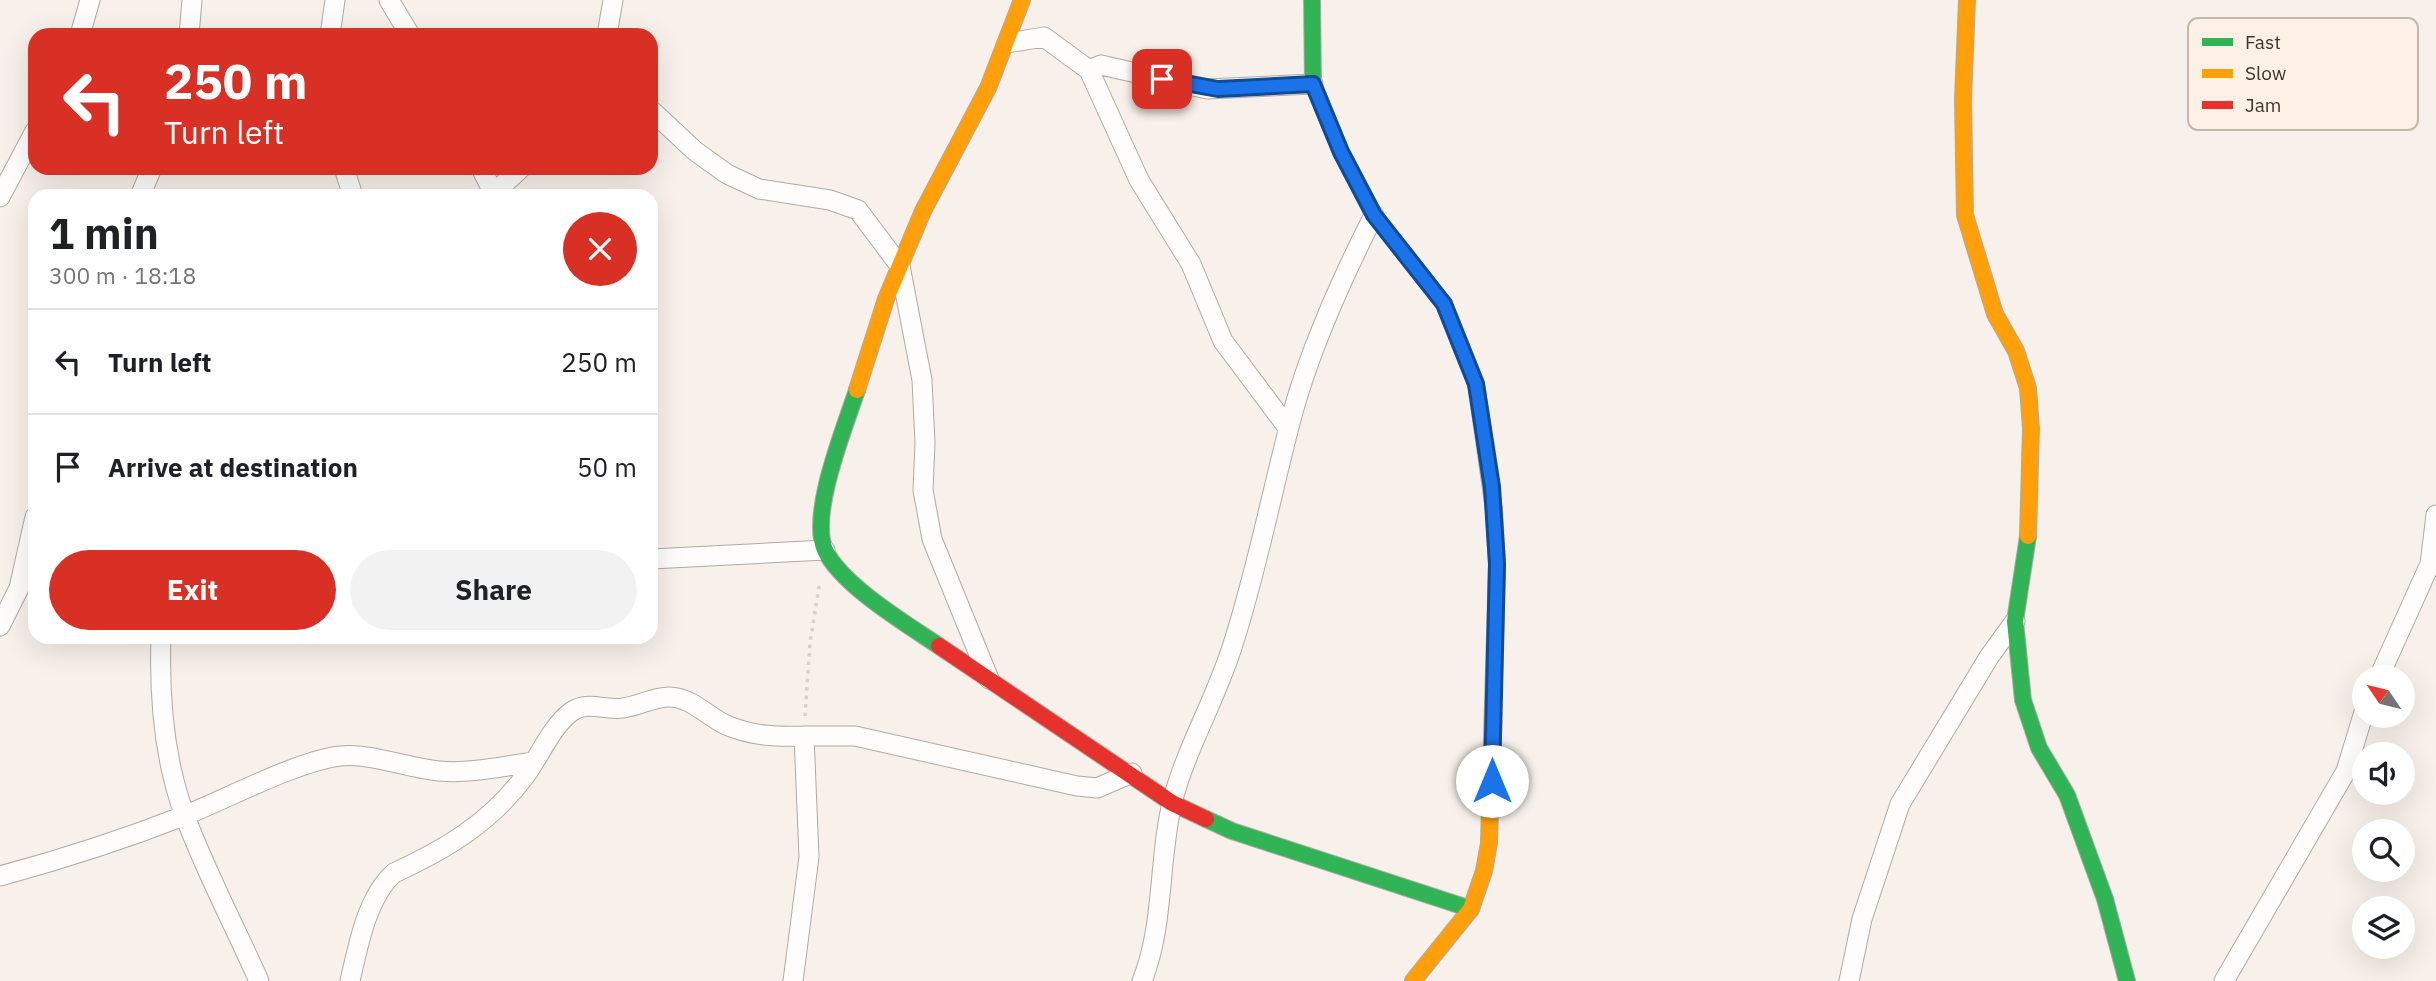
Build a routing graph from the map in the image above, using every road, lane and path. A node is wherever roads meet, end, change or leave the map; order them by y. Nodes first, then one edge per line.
1 (89, 0) edge
2 (192, 0) edge
3 (335, 0) edge
4 (389, 0) edge
5 (613, 0) edge
6 (1022, 0) edge
7 (1312, 0) edge
8 (1967, 0) edge
9 (82, 28) edge
10 (190, 28) edge
11 (331, 28) edge
12 (406, 28) edge
13 (608, 28) edge
14 (1007, 43) junction
15 (1089, 70) junction
16 (1313, 84) junction
17 (658, 117) edge
18 (28, 144) edge
19 (514, 175) edge
20 (499, 189) edge
21 (0, 197) edge
22 (1374, 215) junction
23 (900, 266) junction
24 (1288, 428) junction
25 (2436, 516) edge
26 (28, 548) edge
27 (825, 550) junction
28 (658, 559) edge
29 (2015, 621) junction
30 (0, 626) edge
31 (162, 644) edge
32 (2384, 665) edge
33 (990, 681) junction
34 (2359, 728) edge
35 (804, 736) junction
36 (534, 762) junction
37 (1132, 773) junction
38 (1172, 803) junction
39 (185, 815) junction
40 (0, 877) edge
41 (1471, 909) junction
42 (259, 981) edge
43 (350, 981) edge
44 (793, 981) edge
45 (1142, 981) edge
46 (1413, 981) edge
47 (1849, 981) edge
48 (2127, 981) edge
49 (2224, 981) edge

1 - 9 street
2 - 10 street
3 - 11 street
4 - 12 street
5 - 13 street
6 - 14 street
7 - 16 street
8 - 29 street
14 - 15 street
14 - 23 street
15 - 16 street
15 - 24 street
16 - 22 street
17 - 23 street
18 - 21 street
19 - 20 street
22 - 24 street
22 - 41 street
23 - 27 street
23 - 33 street
24 - 38 street
25 - 32 street
26 - 30 street
27 - 28 street
27 - 33 street
27 - 35 path
29 - 47 street
29 - 48 street
31 - 39 street
33 - 37 street
34 - 49 street
35 - 36 street
35 - 37 street
35 - 44 street
36 - 39 street
36 - 43 street
37 - 38 street
38 - 41 street
38 - 45 street
39 - 40 street
39 - 42 street
41 - 46 street

